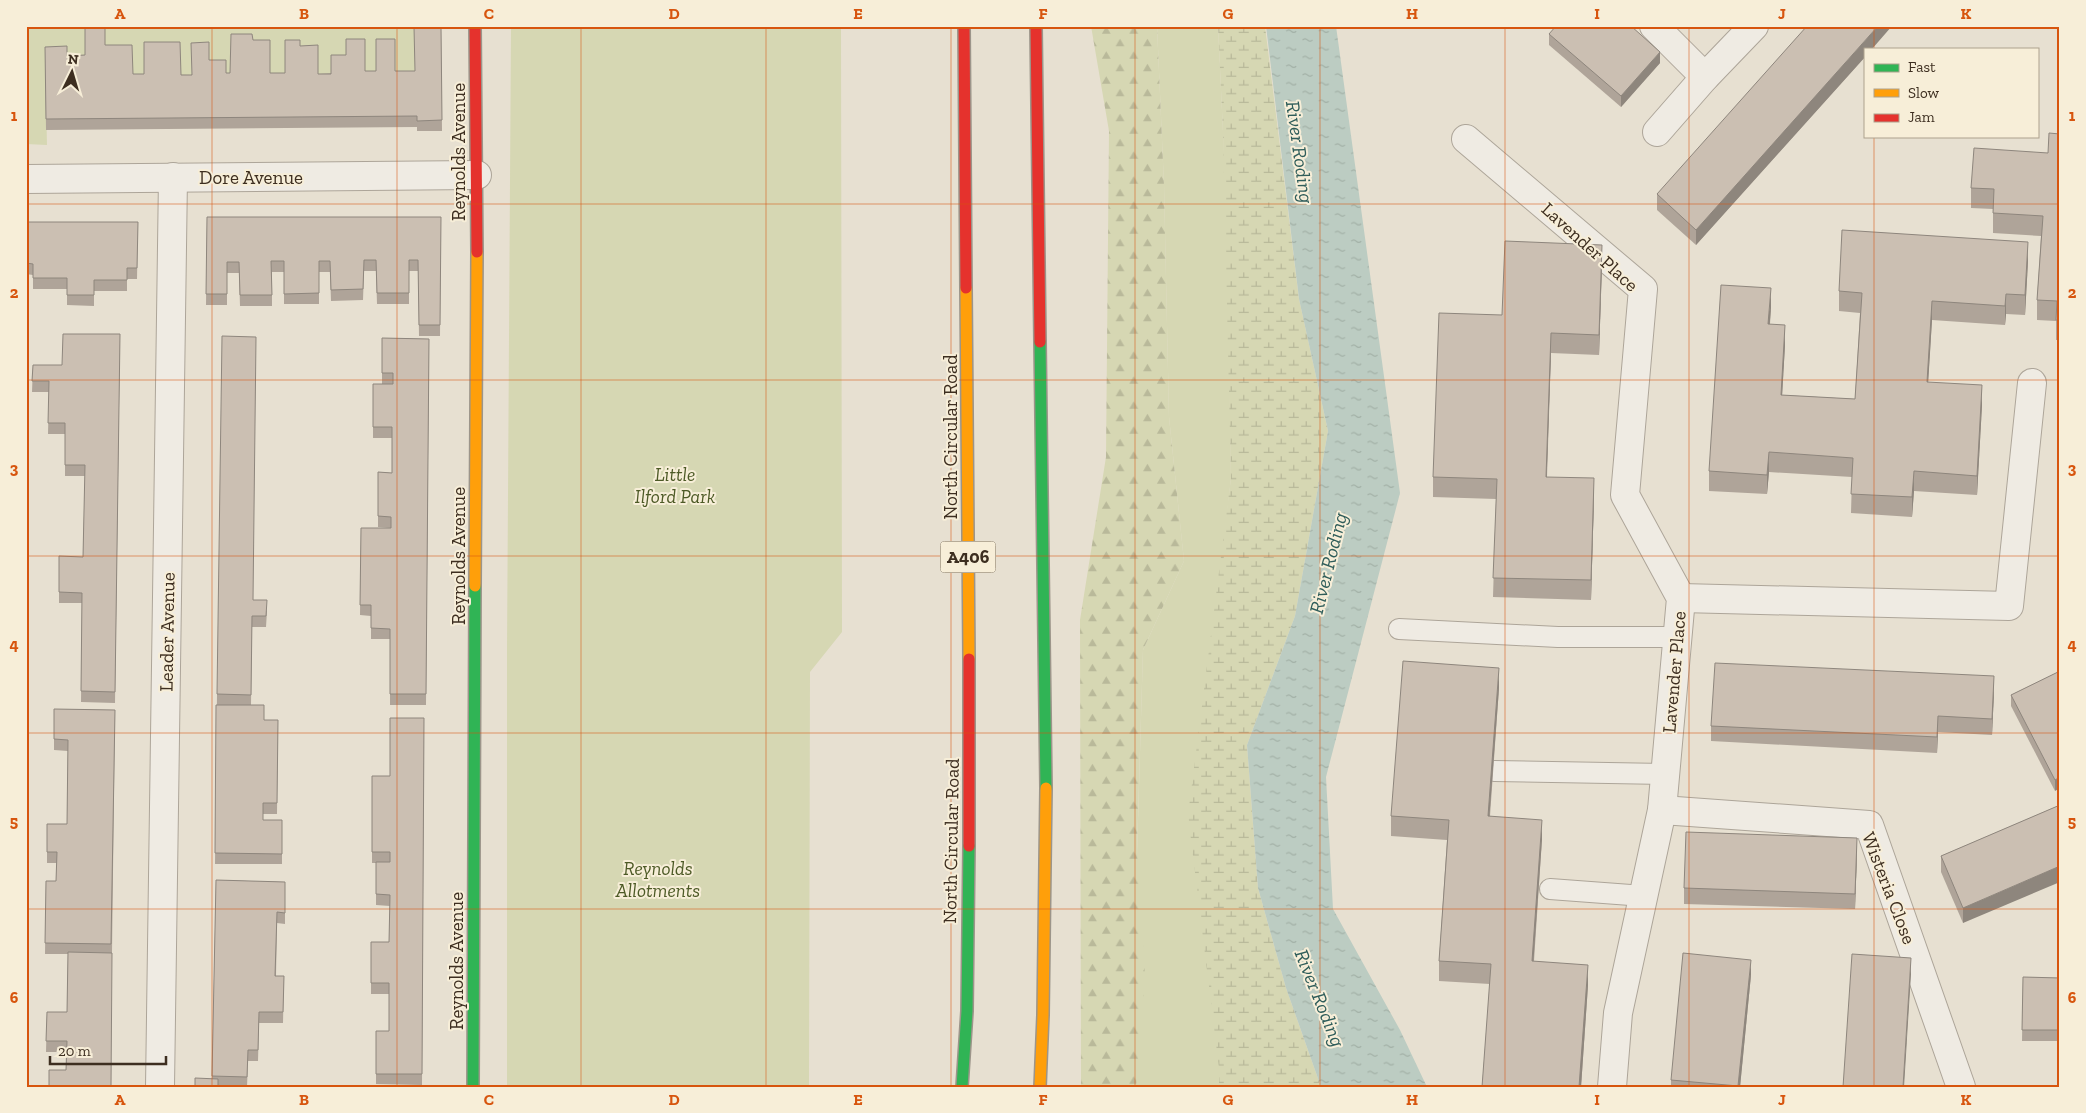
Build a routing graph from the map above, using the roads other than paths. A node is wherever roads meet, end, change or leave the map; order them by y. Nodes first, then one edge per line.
1 (475, 26) edge
2 (964, 26) edge
3 (1036, 26) edge
4 (1654, 26) edge
5 (1754, 26) edge
6 (1704, 77) junction
7 (1657, 132) dead end
8 (1466, 139) dead end
9 (476, 175) junction
10 (173, 178) junction
11 (26, 179) edge
12 (2032, 383) dead end
13 (1681, 598) junction
14 (1399, 629) dead end
15 (1677, 637) junction
16 (1494, 771) edge
17 (1665, 774) junction
18 (1662, 810) junction
19 (1550, 889) dead end
20 (1644, 896) junction
21 (160, 1087) edge
22 (474, 1087) edge
23 (962, 1087) edge
24 (1040, 1087) edge
25 (1612, 1087) edge
26 (1961, 1087) edge

1 - 9 main road, Reynolds Avenue
2 - 23 main road, North Circular Road / A406
3 - 24 main road
4 - 6 street
5 - 6 street
6 - 7 street
8 - 13 street, Lavender Place
9 - 10 street, Dore Avenue
9 - 22 main road, Reynolds Avenue
10 - 11 street, Dore Avenue
10 - 21 street, Leader Avenue
12 - 13 street
13 - 15 street, Lavender Place
14 - 15 lane
15 - 17 street, Lavender Place
16 - 17 lane
17 - 18 street, Lavender Place
18 - 20 street, Lavender Place
18 - 26 street, Wisteria Close
19 - 20 lane
20 - 25 street, Lavender Place

